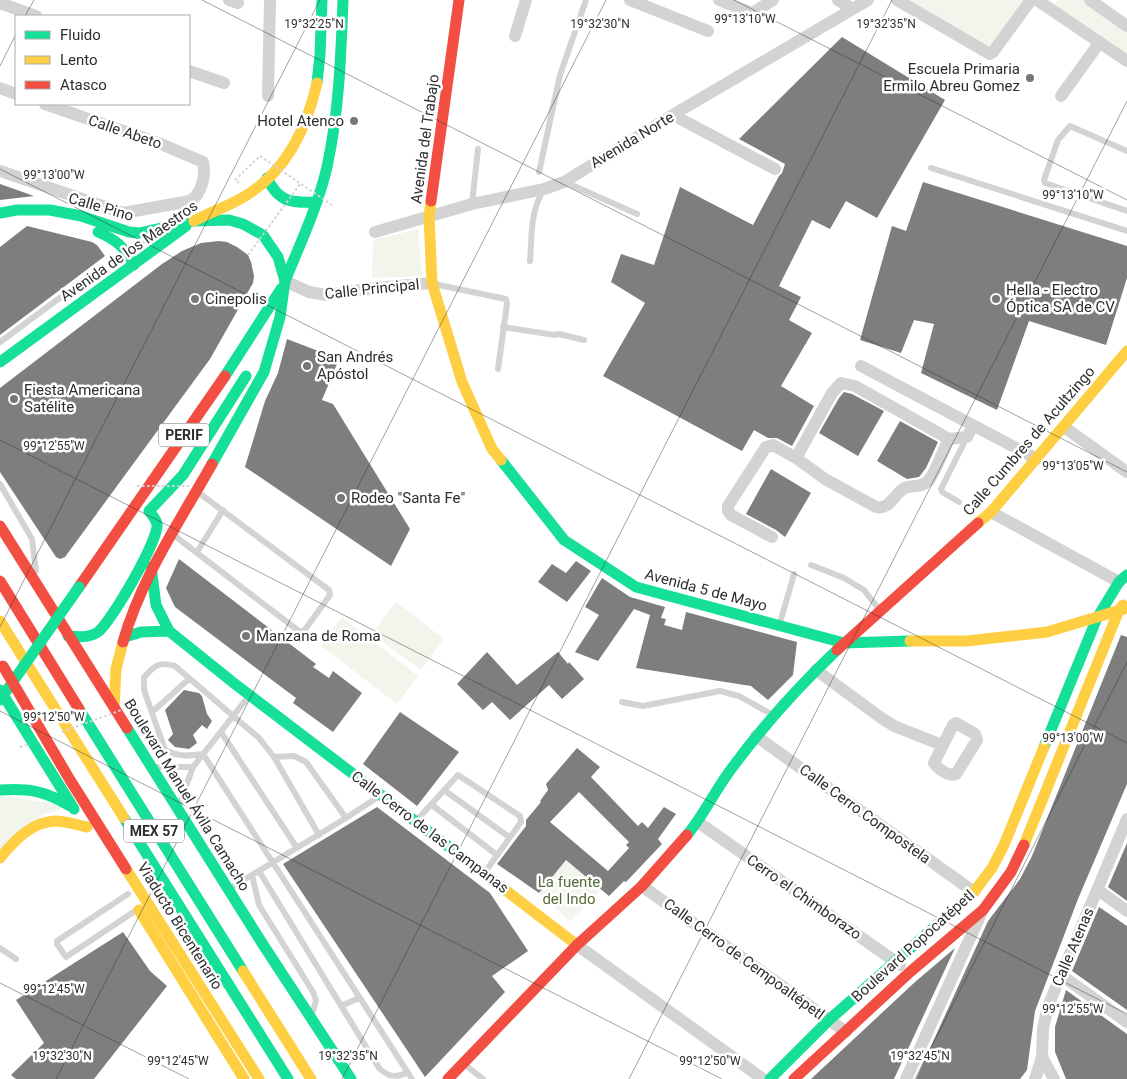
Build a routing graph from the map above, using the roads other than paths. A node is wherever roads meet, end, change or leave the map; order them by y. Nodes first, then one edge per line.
1 (270, 0) edge
2 (322, 0) edge
3 (343, 0) edge
4 (459, 0) edge
5 (526, 0) edge
6 (586, 0) edge
7 (630, 0) edge
8 (718, 0) edge
9 (774, 0) edge
10 (838, 0) edge
11 (868, 0) edge
12 (897, 0) edge
13 (1031, 0) edge
14 (1037, 0) edge
15 (1090, 0) edge
16 (0, 3) edge
17 (853, 10) junction
18 (33, 15) edge
19 (1127, 26) edge
20 (708, 31) dead end
21 (515, 36) dead end
22 (1100, 42) junction
23 (1127, 60) edge
24 (190, 71) edge
25 (224, 84) dead end
26 (0, 88) edge
27 (15, 94) edge
28 (268, 96) dead end
29 (1061, 96) dead end
30 (48, 105) edge
31 (673, 115) junction
32 (478, 149) dead end
33 (1127, 151) edge
34 (931, 168) dead end
35 (775, 169) dead end
36 (0, 171) edge
37 (539, 172) dead end
38 (267, 178) junction
39 (564, 182) junction
40 (544, 189) junction
41 (317, 202) junction
42 (472, 204) junction
43 (1127, 211) edge
44 (0, 213) edge
45 (637, 214) dead end
46 (429, 216) junction
47 (192, 221) junction
48 (0, 224) edge
49 (1127, 231) edge
50 (375, 232) dead end
51 (530, 261) dead end
52 (134, 265) junction
53 (84, 280) dead end
54 (285, 281) junction
55 (432, 283) junction
56 (280, 317) junction
57 (504, 327) junction
58 (584, 340) dead end
59 (0, 342) edge
60 (1127, 351) edge
61 (0, 362) edge
62 (1123, 365) edge
63 (862, 366) dead end
64 (498, 369) dead end
65 (1064, 427) junction
66 (970, 431) junction
67 (949, 439) junction
68 (796, 458) junction
69 (1037, 459) junction
70 (1127, 472) edge
71 (0, 484) edge
72 (193, 489) junction
73 (190, 502) junction
74 (959, 502) dead end
75 (222, 510) junction
76 (149, 511) junction
77 (991, 512) junction
78 (129, 515) junction
79 (0, 526) edge
80 (173, 534) junction
81 (772, 536) dead end
82 (150, 548) junction
83 (196, 552) junction
84 (811, 565) dead end
85 (151, 572) junction
86 (794, 574) dead end
87 (1123, 578) edge
88 (0, 581) edge
89 (38, 587) junction
90 (1127, 600) edge
91 (1123, 609) edge
92 (880, 610) junction
93 (1098, 618) junction
94 (0, 621) edge
95 (779, 626) junction
96 (169, 631) junction
97 (68, 636) junction
98 (125, 637) junction
99 (844, 643) junction
100 (0, 661) edge
101 (816, 670) junction
102 (190, 679) junction
103 (0, 690) edge
104 (249, 695) junction
105 (0, 700) edge
106 (622, 702) dead end
107 (119, 708) junction
108 (152, 712) junction
109 (232, 716) junction
110 (774, 716) junction
111 (221, 732) junction
112 (756, 736) junction
113 (942, 745) dead end
114 (203, 754) junction
115 (274, 757) junction
116 (152, 767) junction
117 (193, 767) junction
118 (0, 790) edge
119 (444, 790) junction
120 (381, 794) junction
121 (432, 805) junction
122 (74, 809) junction
123 (178, 809) junction
124 (346, 818) junction
125 (1127, 819) edge
126 (416, 821) junction
127 (698, 822) junction
128 (87, 827) junction
129 (319, 835) junction
130 (509, 837) junction
131 (298, 848) junction
132 (497, 855) junction
133 (0, 858) edge
134 (272, 862) junction
135 (259, 871) junction
136 (484, 873) junction
137 (252, 875) junction
138 (642, 886) junction
139 (168, 888) junction
140 (228, 889) junction
141 (1098, 890) junction
142 (974, 892) junction
143 (128, 894) junction
144 (138, 909) junction
145 (983, 910) junction
146 (1127, 911) edge
147 (577, 945) junction
148 (0, 948) edge
149 (16, 959) dead end
150 (895, 962) junction
151 (175, 969) junction
152 (910, 972) junction
153 (1061, 974) junction
154 (359, 998) junction
155 (341, 1006) junction
156 (310, 1017) junction
157 (829, 1020) junction
158 (1127, 1022) edge
159 (846, 1032) junction
160 (1042, 1057) junction
161 (463, 1064) junction
162 (405, 1076) edge
163 (244, 1079) edge
164 (259, 1079) edge
165 (288, 1079) edge
166 (311, 1079) edge
167 (351, 1079) edge
168 (412, 1079) edge
169 (448, 1079) edge
170 (483, 1079) edge
171 (764, 1079) edge
172 (770, 1079) edge
173 (794, 1079) edge
174 (906, 1079) edge
175 (1035, 1079) edge
176 (1054, 1079) edge

1 - 28 street
2 - 38 main road, Avenida de los Maestros
3 - 41 main road
4 - 46 main road, Avenida del Trabajo
5 - 21 street
6 - 37 lane
7 - 20 street
8 - 9 street
10 - 17 street
11 - 17 street, Avenida Norte
12 - 13 street
14 - 22 street
15 - 19 street
16 - 18 street
17 - 31 street, Avenida Norte
22 - 23 street
22 - 29 street
24 - 25 street
26 - 27 street
30 - 36 street, Calle Abeto
31 - 35 street
31 - 39 street, Avenida Norte
32 - 42 lane
33 - 43 lane
34 - 49 lane
38 - 41 main road
38 - 47 main road, Avenida de los Maestros
39 - 40 street, Avenida Norte
39 - 45 lane
40 - 42 street, Avenida Norte
40 - 51 lane
41 - 54 main road
42 - 46 street, Avenida Norte
44 - 47 main road, Calle Pino
46 - 50 street, Avenida Norte
46 - 55 main road, Avenida del Trabajo
47 - 52 main road, Avenida de los Maestros
47 - 54 main road
48 - 52 main road, Calle Pino
52 - 61 main road, Avenida de los Maestros
53 - 59 lane
54 - 55 street, Calle Principal
54 - 56 main road
54 - 78 main road, PERIF
55 - 57 lane
55 - 95 main road, Avenida 5 de Mayo
56 - 72 main road
56 - 76 main road
57 - 58 lane
57 - 64 lane
60 - 62 main road, Calle Cumbres de Acultzingo
62 - 65 main road, Calle Cumbres de Acultzingo
63 - 66 street
65 - 69 main road, Calle Cumbres de Acultzingo
65 - 70 street
66 - 67 street
66 - 69 street
66 - 74 lane
67 - 68 street
67 - 68 street
68 - 81 street
69 - 77 main road, Calle Cumbres de Acultzingo
71 - 89 lane
72 - 73 main road
72 - 75 lane
73 - 76 main road
73 - 80 main road
75 - 83 lane
75 - 83 lane
76 - 78 main road
76 - 82 main road
77 - 87 street
77 - 92 main road, Calle Cumbres de Acultzingo
78 - 105 main road, PERIF, bridge
79 - 89 main road, Boulevard Manuel Ávila Camacho
80 - 83 lane
80 - 85 main road
82 - 85 main road, Calle Cerro de las Campanas
82 - 97 main road
84 - 92 lane
85 - 96 main road, Calle Cerro de las Campanas
85 - 98 main road
86 - 95 lane
87 - 93 main road, Boulevard Popocatépetl
88 - 166 main road, MEX 57
89 - 97 main road, Boulevard Manuel Ávila Camacho
90 - 91 main road, Boulevard Popocatépetl
91 - 93 main road, Avenida 5 de Mayo
91 - 145 main road, Boulevard Popocatépetl
92 - 99 main road, Calle Cumbres de Acultzingo
93 - 99 main road, Avenida 5 de Mayo
93 - 142 main road, Boulevard Popocatépetl
94 - 139 main road, MEX 57
95 - 99 main road, Avenida 5 de Mayo
96 - 98 main road
96 - 104 main road, Calle Cerro de las Campanas
97 - 107 main road, Boulevard Manuel Ávila Camacho
98 - 107 main road
99 - 101 main road, Calle Cumbres de Acultzingo
100 - 164 main road, Viaducto Bicentenario, bridge
101 - 110 main road, Calle Cumbres de Acultzingo
101 - 113 street
102 - 108 lane
102 - 108 lane
102 - 109 lane
103 - 122 main road
104 - 109 lane
104 - 120 main road, Calle Cerro de las Campanas
106 - 110 lane
107 - 116 main road, Boulevard Manuel Ávila Camacho
108 - 114 lane
109 - 111 lane
109 - 115 lane
110 - 112 main road, Calle Cumbres de Acultzingo
111 - 114 lane
111 - 131 lane
112 - 127 main road, Calle Cumbres de Acultzingo
112 - 142 street, Calle Cerro Compostela
114 - 117 lane
114 - 134 lane
115 - 124 lane
115 - 129 lane
116 - 117 lane
116 - 123 main road, Boulevard Manuel Ávila Camacho
117 - 123 lane
118 - 122 main road
119 - 121 lane
119 - 130 lane
119 - 130 lane
120 - 124 lane
120 - 126 main road, Calle Cerro de las Campanas
121 - 126 lane
121 - 132 lane
122 - 128 main road
123 - 140 main road, Boulevard Manuel Ávila Camacho
124 - 129 lane
125 - 141 street, Calle Atenas
126 - 136 main road, Calle Cerro de las Campanas
127 - 138 main road, Calle Cumbres de Acultzingo
127 - 150 street, Cerro el Chimborazo
128 - 133 main road
128 - 143 main road
129 - 131 lane
130 - 132 lane
131 - 134 lane
132 - 136 lane
134 - 135 lane
134 - 154 lane
135 - 137 lane
135 - 155 lane
136 - 147 main road, Calle Cerro de las Campanas
137 - 140 lane
137 - 156 lane
138 - 147 main road, Calle Cumbres de Acultzingo
138 - 157 street, Calle Cerro de Cempoaltépetl
139 - 151 main road
139 - 165 main road, MEX 57
140 - 156 main road, Boulevard Manuel Ávila Camacho
141 - 146 street
141 - 153 street, Calle Atenas
142 - 150 main road, Boulevard Popocatépetl
143 - 144 main road
143 - 144 lane
144 - 151 main road
145 - 152 main road, Boulevard Popocatépetl
145 - 174 street, Boulevard Popocatépetl
147 - 161 main road, Calle Cumbres de Acultzingo
147 - 171 street, Calle Cerro de las Campanas
148 - 149 lane
150 - 152 street, Cerro el Chimborazo
150 - 157 main road, Boulevard Popocatépetl
151 - 163 main road
152 - 159 main road, Boulevard Popocatépetl
153 - 158 street
153 - 160 street, Calle Atenas
154 - 155 lane
154 - 162 lane
155 - 162 lane
156 - 167 main road, Boulevard Manuel Ávila Camacho
157 - 159 street, Calle Cerro de Cempoaltépetl
157 - 172 main road, Boulevard Popocatépetl
159 - 173 main road, Boulevard Popocatépetl
160 - 175 street, Calle Atenas
160 - 176 street
161 - 169 main road, Calle Cumbres de Acultzingo
161 - 170 lane
162 - 168 lane

